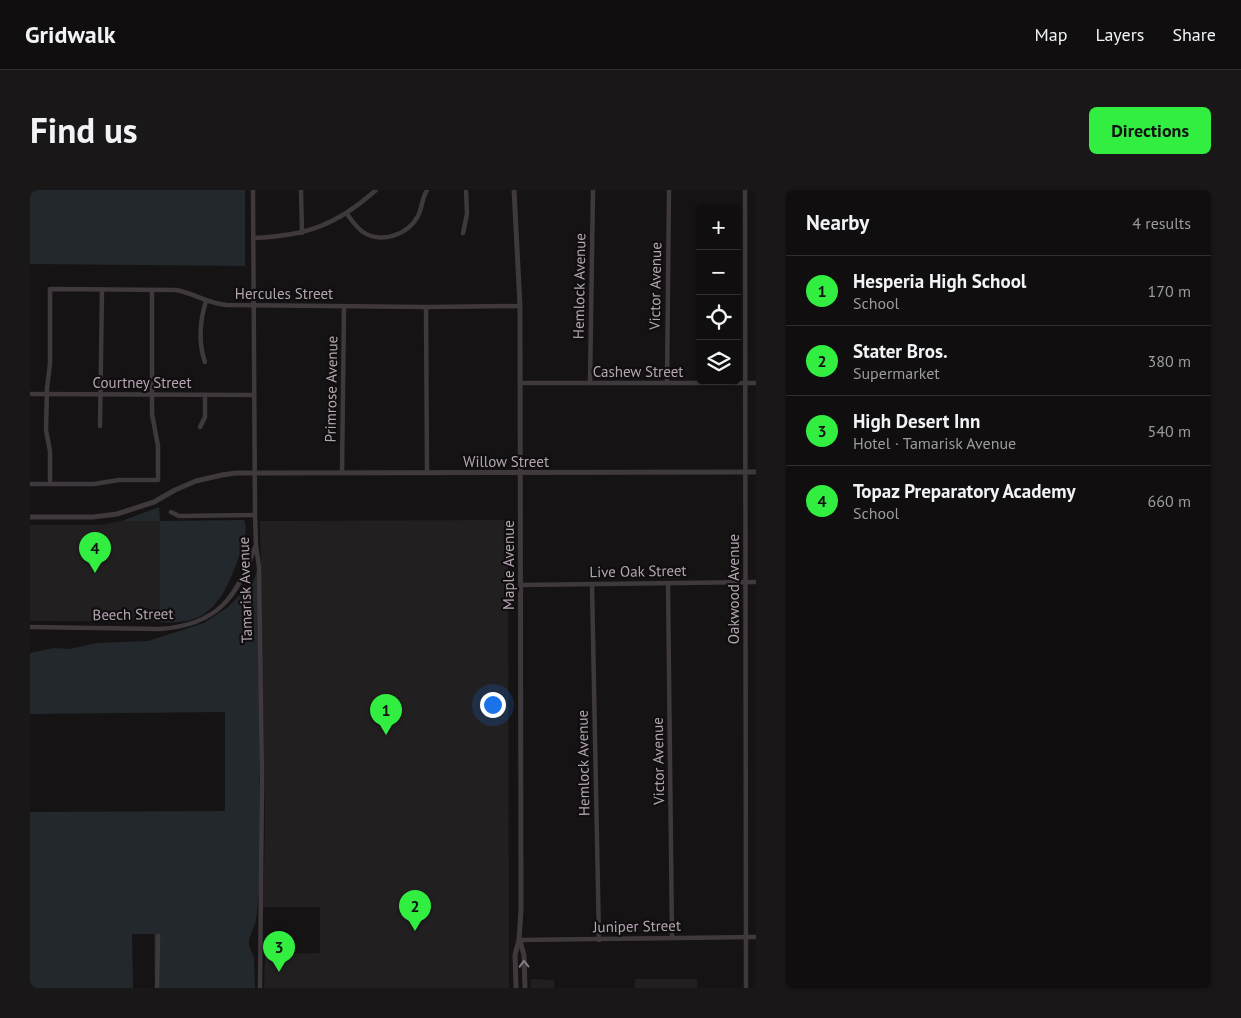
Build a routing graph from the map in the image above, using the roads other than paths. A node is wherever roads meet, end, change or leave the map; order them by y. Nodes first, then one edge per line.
1 (253, 190) edge
2 (301, 190) edge
3 (376, 190) edge
4 (428, 190) edge
5 (466, 190) edge
6 (514, 190) edge
7 (593, 190) edge
8 (669, 190) edge
9 (745, 190) edge
10 (347, 214) junction
11 (302, 233) junction
12 (463, 233) dead end
13 (254, 238) junction
14 (102, 290) junction
15 (152, 290) junction
16 (206, 301) junction
17 (253, 305) junction
18 (344, 306) junction
19 (520, 306) junction
20 (426, 307) junction
21 (205, 362) dead end
22 (520, 383) junction
23 (590, 383) junction
24 (667, 383) junction
25 (746, 383) junction
26 (756, 383) edge
27 (30, 394) edge
28 (47, 394) junction
29 (100, 394) junction
30 (152, 394) junction
31 (205, 395) junction
32 (254, 395) junction
33 (100, 426) dead end
34 (200, 427) dead end
35 (256, 472) junction
36 (746, 472) junction
37 (756, 472) edge
38 (342, 473) junction
39 (427, 473) junction
40 (520, 474) junction
41 (30, 484) edge
42 (50, 484) junction
43 (171, 512) dead end
44 (255, 515) junction
45 (30, 517) edge
46 (256, 546) junction
47 (746, 582) junction
48 (756, 582) edge
49 (668, 583) junction
50 (521, 585) junction
51 (592, 585) junction
52 (30, 628) edge
53 (158, 936) dead end
54 (746, 937) junction
55 (756, 937) edge
56 (672, 938) junction
57 (519, 940) junction
58 (599, 940) junction
59 (157, 988) edge
60 (260, 988) edge
61 (516, 988) edge
62 (525, 988) edge
63 (746, 988) edge

1 - 13 street, Tamarisk Avenue
2 - 11 street
3 - 10 street
4 - 10 street
5 - 12 street
6 - 19 street, Maple Avenue
7 - 23 street, Hemlock Avenue
8 - 24 street, Victor Avenue
9 - 25 street, Oakwood Avenue
10 - 11 street
11 - 13 street
13 - 17 street, Tamarisk Avenue
14 - 15 street, Hercules Street
14 - 28 street, Hercules Street
14 - 29 street
15 - 16 street, Hercules Street
15 - 30 street
16 - 17 street, Hercules Street
16 - 21 street
17 - 18 street, Hercules Street
17 - 32 street, Tamarisk Avenue
18 - 20 street, Hercules Street
18 - 38 street, Primrose Avenue
19 - 20 street, Hercules Street
19 - 22 street, Maple Avenue
20 - 39 street
22 - 23 street, Cashew Street
22 - 40 street, Maple Avenue
23 - 24 street, Cashew Street
24 - 25 street, Cashew Street
25 - 26 street, Cashew Street
25 - 36 street, Oakwood Avenue
27 - 28 street, Courtney Street
28 - 29 street, Courtney Street
28 - 42 street
29 - 30 street, Courtney Street
29 - 33 street
30 - 31 street, Courtney Street
30 - 42 street
31 - 32 street, Courtney Street
31 - 34 street
32 - 35 street, Tamarisk Avenue
35 - 38 street, Willow Street
35 - 44 street, Tamarisk Avenue
35 - 45 street
36 - 37 street, Willow Street
36 - 40 street, Willow Street
36 - 47 street, Oakwood Avenue
38 - 39 street, Willow Street
39 - 40 street, Willow Street
40 - 50 street, Maple Avenue
41 - 42 street
43 - 44 street
44 - 46 street, Tamarisk Avenue
46 - 52 street, Beech Street
46 - 60 street, Tamarisk Avenue
47 - 48 street, Live Oak Street
47 - 49 street, Live Oak Street
47 - 54 street, Oakwood Avenue
49 - 51 street, Live Oak Street
49 - 56 street, Victor Avenue
50 - 51 street, Live Oak Street
50 - 57 street, Maple Avenue
51 - 58 street, Hemlock Avenue
53 - 59 street
54 - 55 street, Juniper Street
54 - 56 street, Juniper Street
54 - 63 street, Oakwood Avenue
56 - 58 street, Juniper Street
57 - 58 street, Juniper Street
57 - 61 street, Maple Avenue
62 -> 57 street, Maple Avenue

